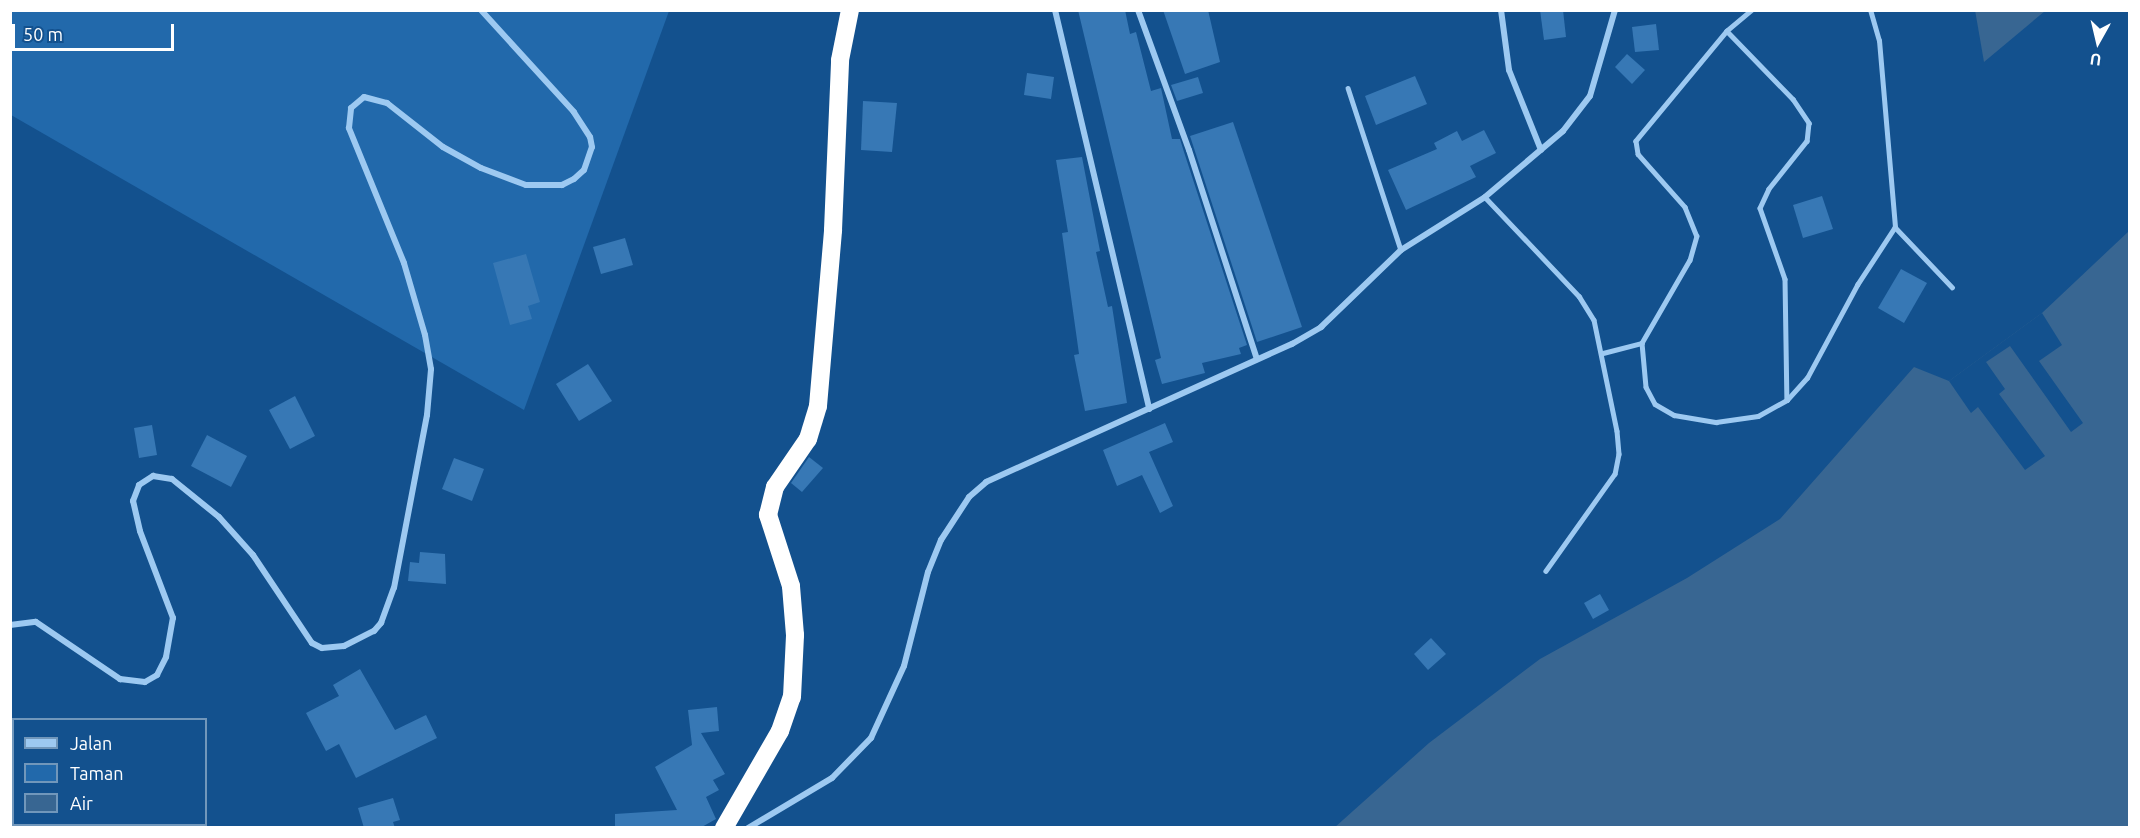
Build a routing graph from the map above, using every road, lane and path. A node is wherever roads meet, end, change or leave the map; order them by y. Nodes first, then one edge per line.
1 (481, 10) edge
2 (850, 10) edge
3 (1055, 10) edge
4 (1138, 10) edge
5 (1501, 10) edge
6 (1615, 10) edge
7 (1752, 10) edge
8 (1870, 10) edge
9 (1727, 31) junction
10 (1348, 88) dead end
11 (1541, 150) junction
12 (1485, 197) junction
13 (1895, 227) junction
14 (1401, 250) junction
15 (1952, 287) dead end
16 (1642, 343) junction
17 (1602, 353) junction
18 (1257, 358) junction
19 (1787, 400) junction
20 (1149, 409) junction
21 (1546, 571) dead end
22 (10, 625) edge
23 (724, 828) edge
24 (748, 828) edge

1 - 22 street
2 - 23 highway
3 - 20 street
4 - 18 street
5 - 11 street
6 - 11 street
7 - 9 lane
8 - 13 lane
9 - 16 lane
9 - 19 lane
10 - 14 lane
11 - 12 street
12 - 14 street
12 - 17 lane
13 - 15 lane
13 - 19 lane
14 - 18 street
16 - 17 lane
16 - 19 lane
17 - 21 lane
18 - 20 street
20 - 24 street

